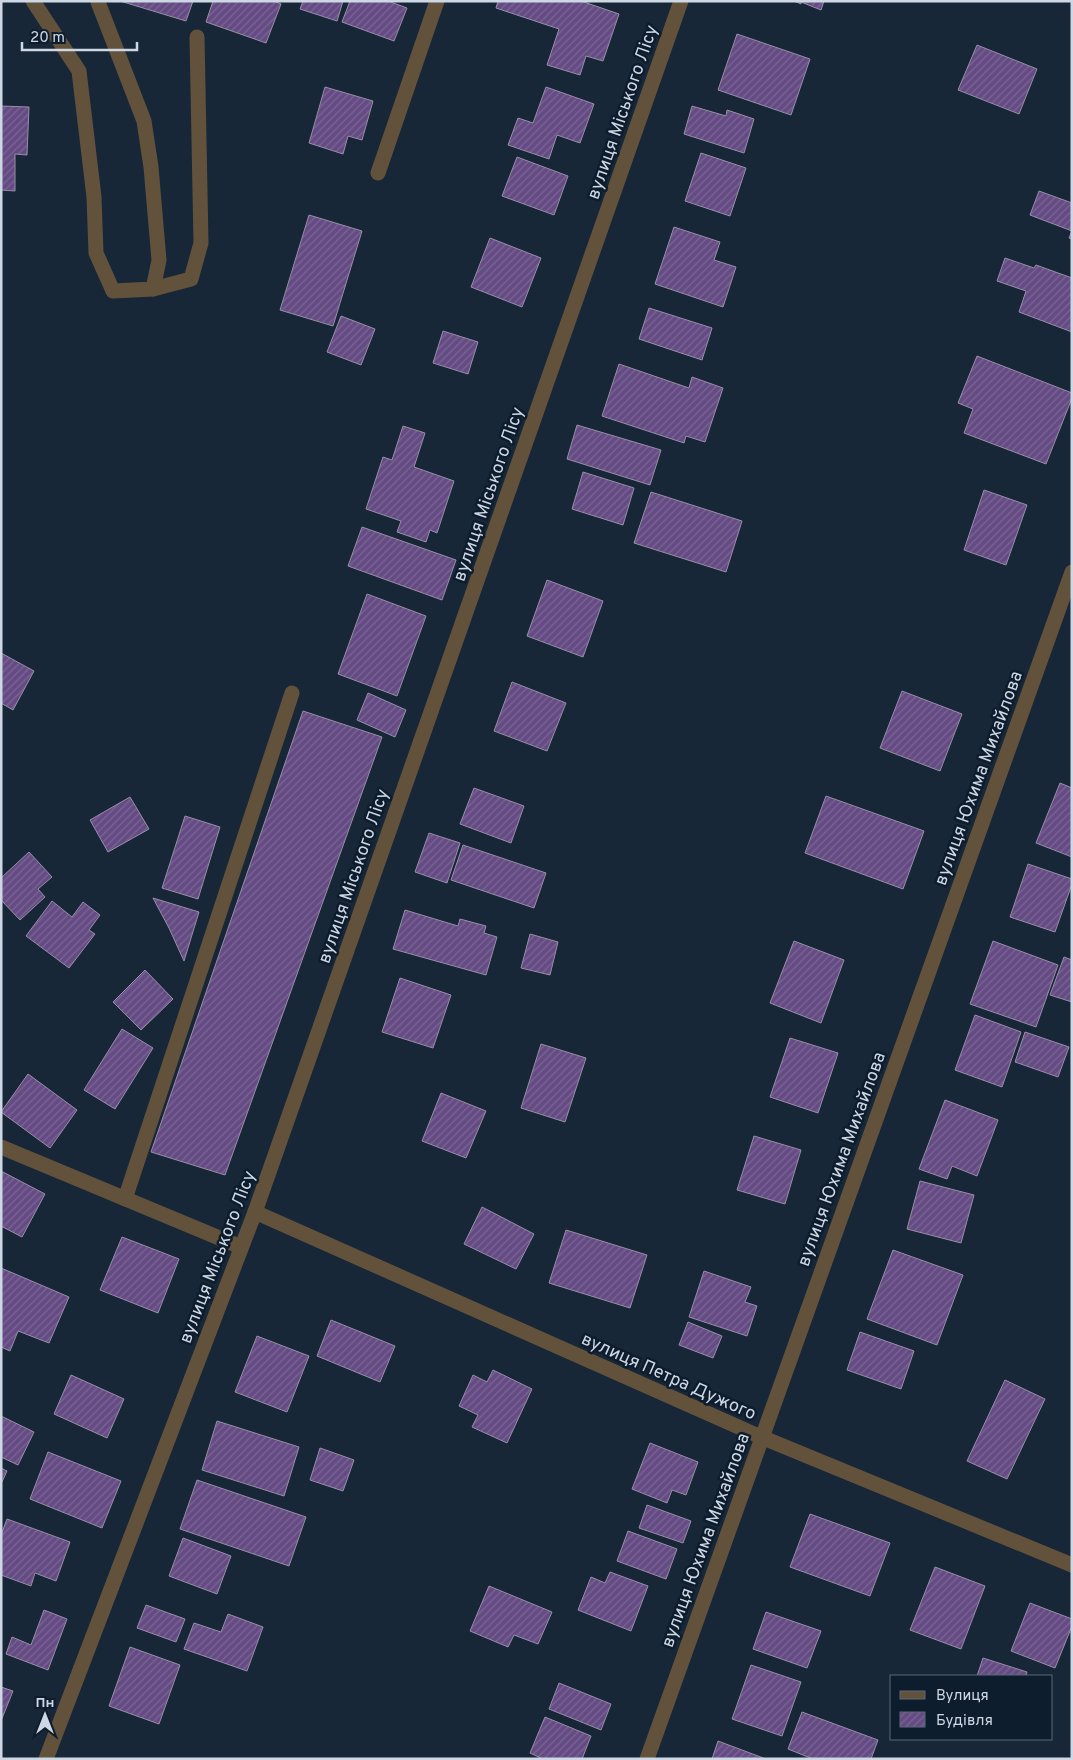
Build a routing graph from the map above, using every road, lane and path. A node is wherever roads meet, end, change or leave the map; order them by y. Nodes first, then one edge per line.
1 (34, 1) edge
2 (97, 1) edge
3 (437, 1) edge
4 (681, 1) edge
5 (197, 37) dead end
6 (378, 173) dead end
7 (153, 289) junction
8 (1072, 572) edge
9 (292, 693) dead end
10 (1, 1147) edge
11 (125, 1199) junction
12 (255, 1212) junction
13 (241, 1247) junction
14 (761, 1437) junction
15 (1072, 1565) edge
16 (46, 1759) edge
17 (646, 1759) edge

1 - 7 street
2 - 7 street
3 - 6 street
4 - 12 street, вулиця Міського Лісу
5 - 7 street
8 - 14 street, вулиця Юхима Михайлова
9 - 11 street
10 - 11 street
11 - 13 street
12 - 13 street, вулиця Міського Лісу
12 - 14 street, вулиця Петра Дужого
13 - 16 street, вулиця Міського Лісу
14 - 15 street, вулиця Петра Дужого
14 - 17 street, вулиця Юхима Михайлова

